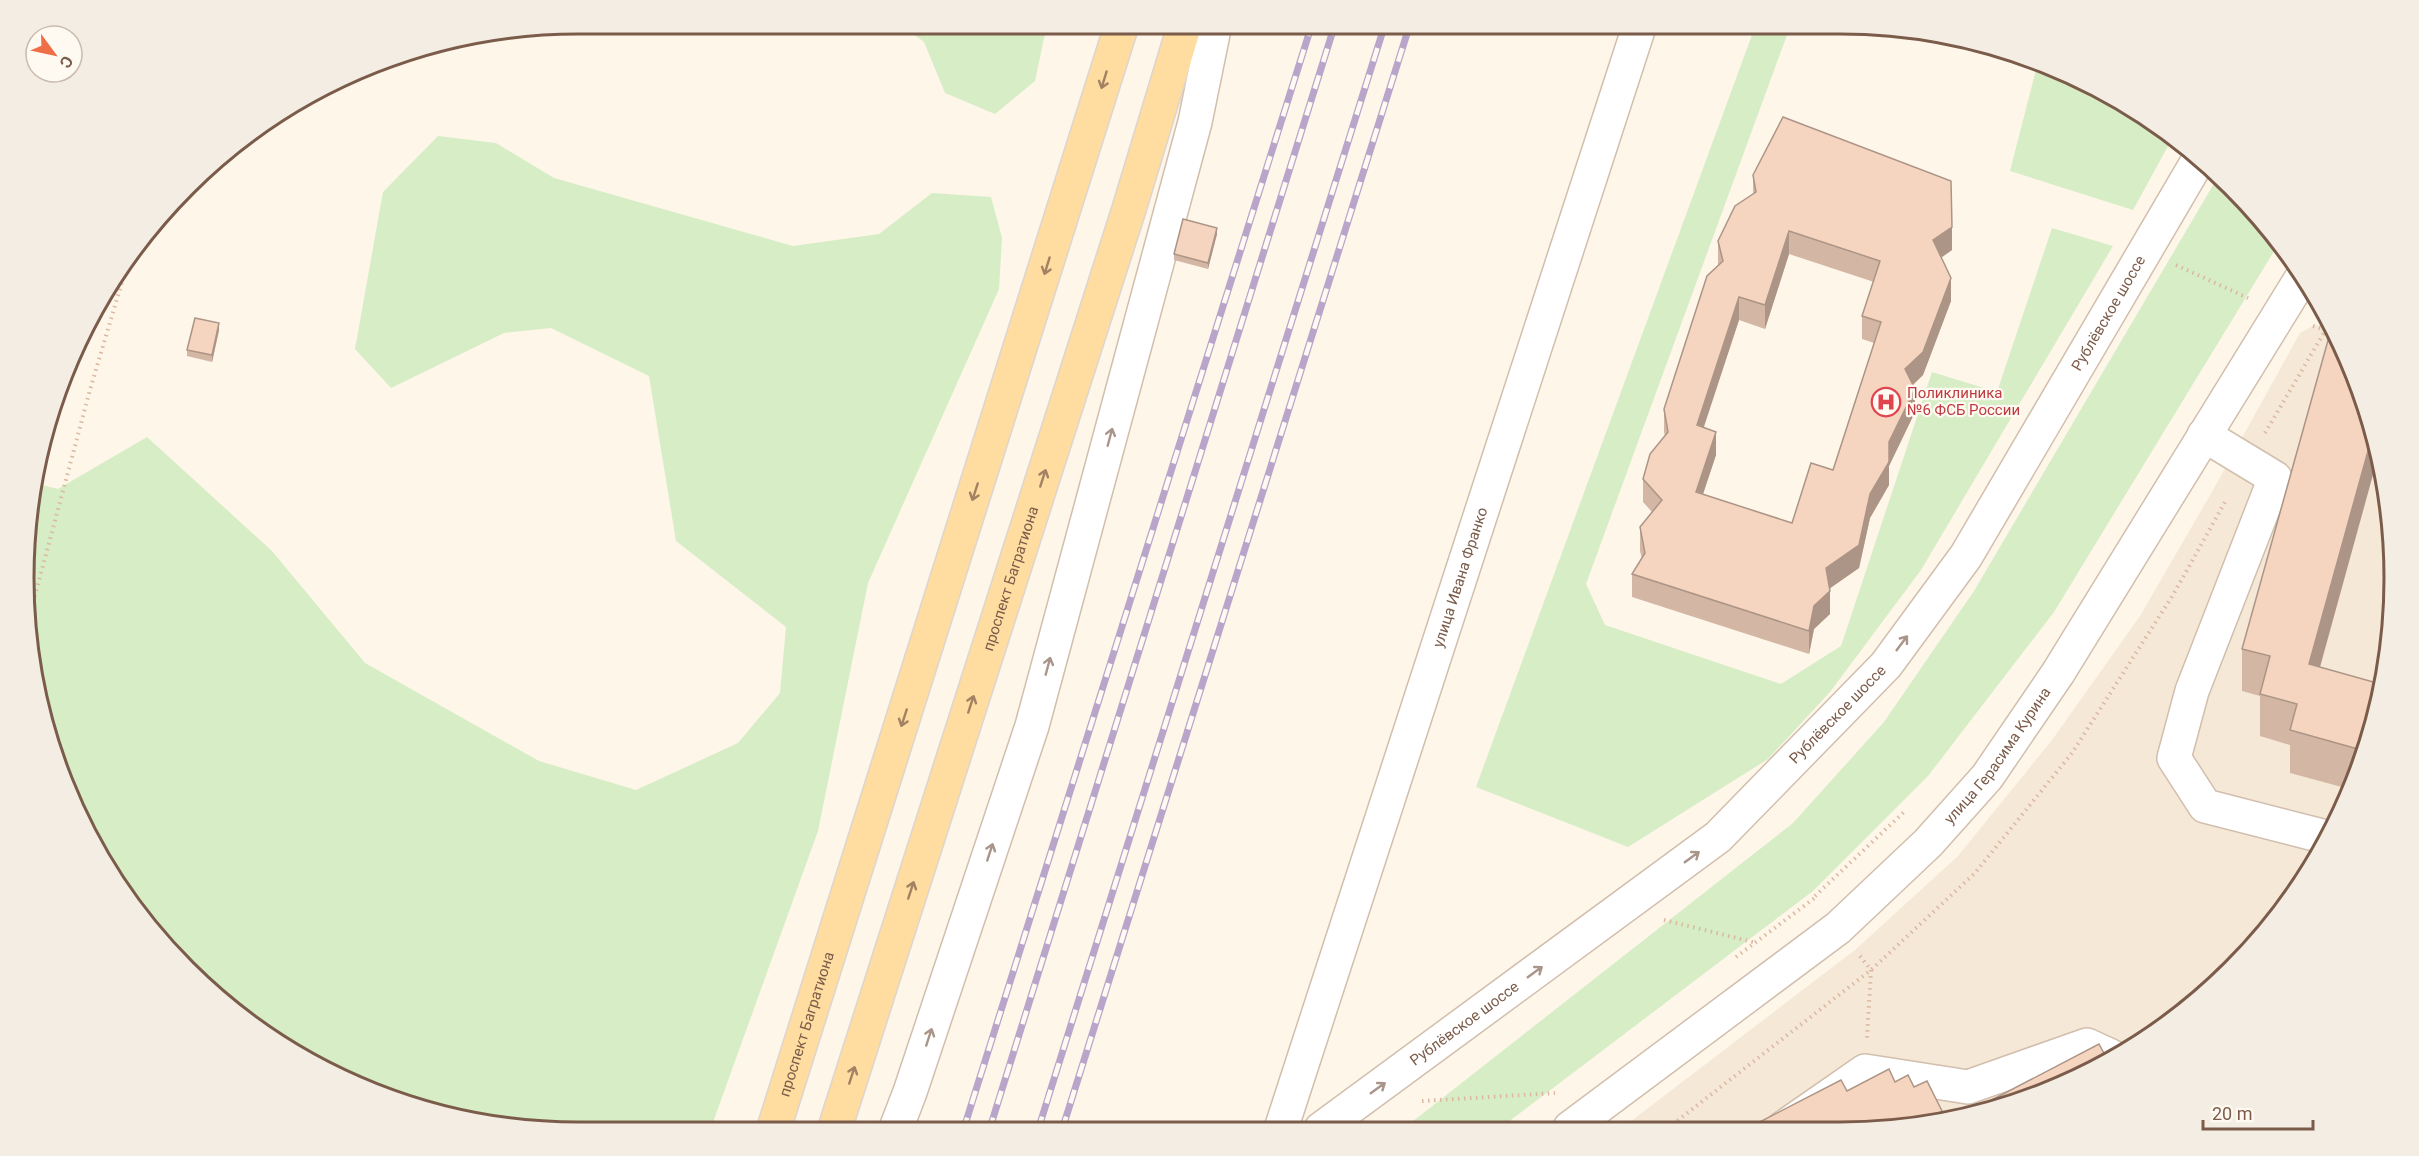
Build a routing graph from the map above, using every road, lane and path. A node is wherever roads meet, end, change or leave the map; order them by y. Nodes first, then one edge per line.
1 (1119, 34) edge
2 (1182, 34) edge
3 (1213, 34) edge
4 (1638, 34) edge
5 (2195, 166) edge
6 (2145, 252) junction
7 (122, 283) edge
8 (2300, 287) edge
9 (2249, 298) dead end
10 (2204, 435) junction
11 (35, 596) edge
12 (2319, 835) edge
13 (1654, 917) dead end
14 (1754, 942) dead end
15 (1870, 970) dead end
16 (2105, 1053) edge
17 (1865, 1071) junction
18 (1559, 1093) dead end
19 (1423, 1100) dead end
20 (776, 1122) edge
21 (837, 1122) edge
22 (898, 1122) edge
23 (1284, 1122) edge
24 (1331, 1122) edge
25 (1584, 1122) edge
26 (1793, 1122) edge

1 -> 20 main road, проспект Багратиона
21 -> 2 main road, проспект Багратиона
22 -> 3 street
4 - 23 street, улица Ивана Франко
5 - 6 street, Рублёвское шоссе
6 - 9 path
24 -> 6 street, Рублёвское шоссе
7 - 11 path
8 - 10 street, улица Герасима Курина
10 - 12 street
10 - 25 street, улица Герасима Курина
13 - 14 path
15 - 17 path
16 - 17 street
17 - 26 street
18 - 19 path

